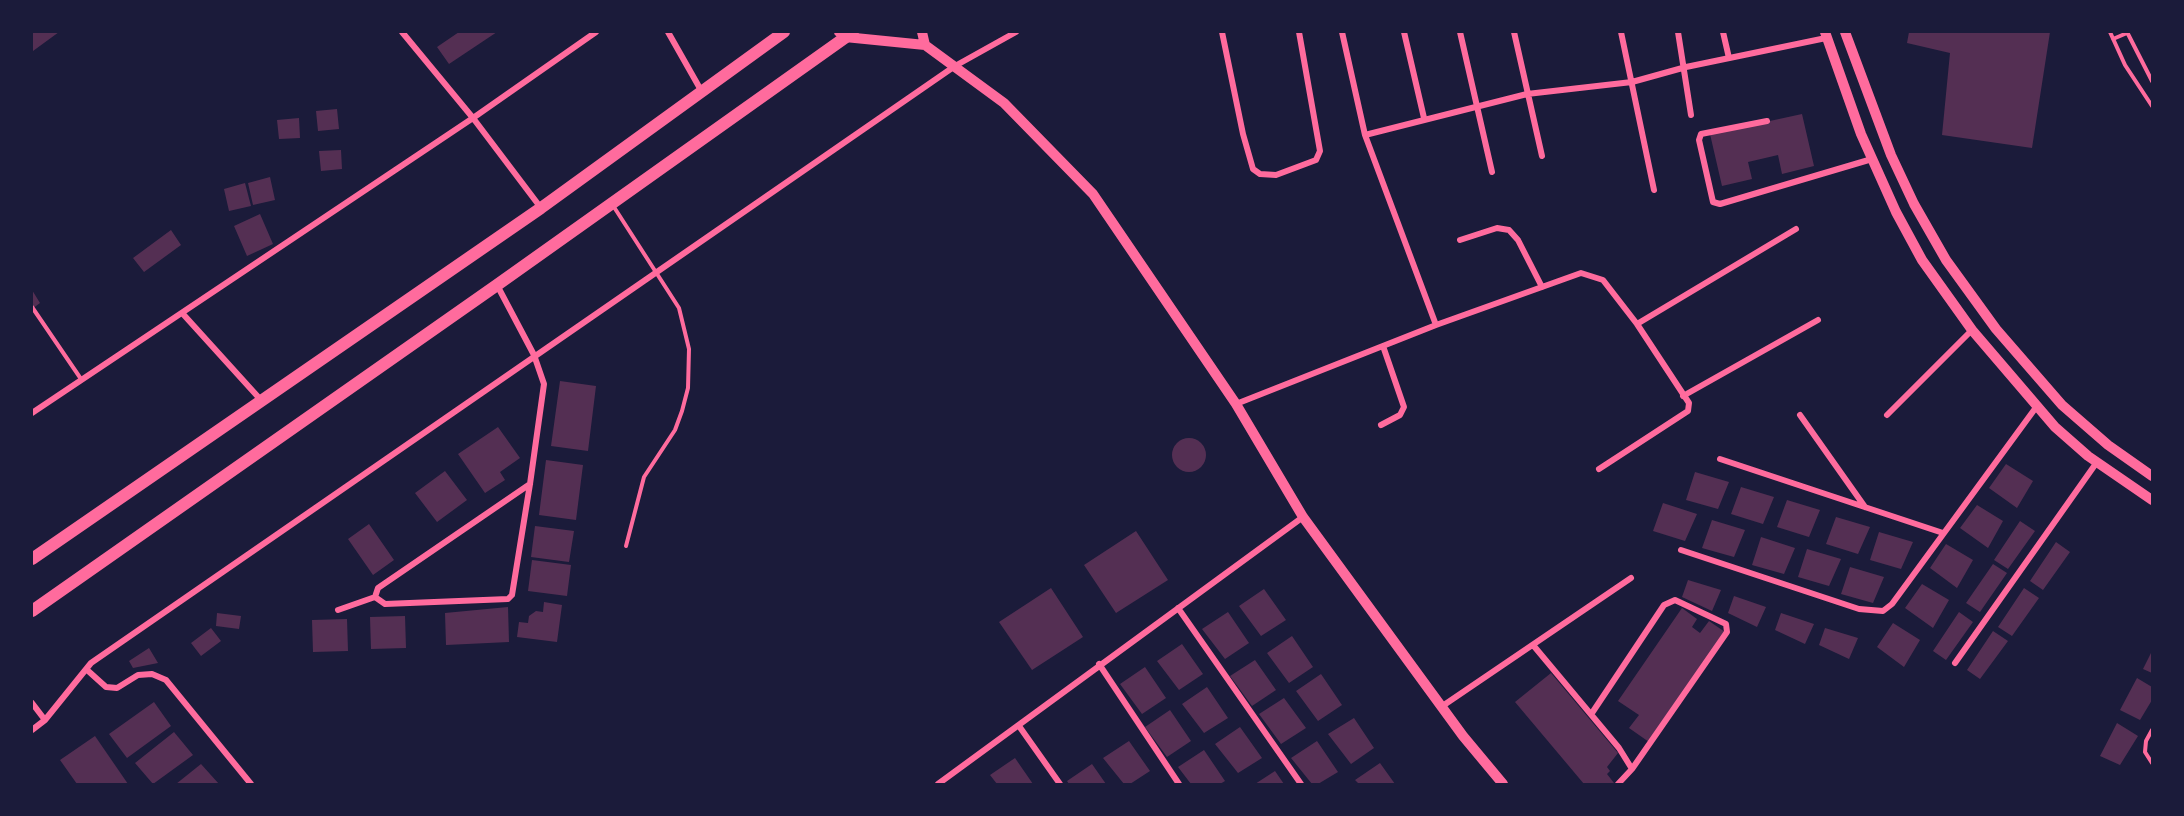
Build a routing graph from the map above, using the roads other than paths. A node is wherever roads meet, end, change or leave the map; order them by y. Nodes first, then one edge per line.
1 (402, 32) edge
2 (596, 32) edge
3 (668, 32) edge
4 (784, 32) edge
5 (922, 32) edge
6 (1016, 32) edge
7 (1222, 32) edge
8 (1299, 32) edge
9 (1342, 32) edge
10 (1404, 32) edge
11 (1460, 32) edge
12 (1514, 32) edge
13 (1621, 32) edge
14 (1678, 32) edge
15 (1723, 32) edge
16 (1845, 32) edge
17 (2110, 32) edge
18 (2127, 32) edge
19 (846, 33) edge
20 (1826, 35) edge
21 (2114, 39) junction
22 (925, 45) junction
23 (1729, 58) junction
24 (955, 66) junction
25 (1686, 67) junction
26 (2152, 81) edge
27 (1632, 82) junction
28 (702, 92) junction
29 (1527, 94) junction
30 (1475, 106) junction
31 (2152, 106) edge
32 (1691, 115) dead end
33 (473, 118) junction
34 (1424, 118) junction
35 (1767, 121) dead end
36 (1365, 135) junction
37 (1542, 156) dead end
38 (1872, 159) junction
39 (1492, 172) dead end
40 (1654, 190) dead end
41 (612, 204) junction
42 (1914, 204) junction
43 (541, 208) junction
44 (1896, 212) junction
45 (1796, 229) dead end
46 (1460, 240) dead end
47 (656, 272) junction
48 (497, 285) junction
49 (1542, 287) junction
50 (32, 307) edge
51 (183, 314) junction
52 (1818, 320) dead end
53 (1637, 324) junction
54 (1436, 325) junction
55 (1972, 330) junction
56 (1383, 346) junction
57 (534, 355) junction
58 (81, 379) junction
59 (1683, 396) junction
60 (260, 399) junction
61 (1236, 404) junction
62 (2037, 406) junction
63 (32, 413) edge
64 (1800, 415) dead end
65 (1887, 415) dead end
66 (1381, 425) dead end
67 (2101, 439) junction
68 (1720, 459) dead end
69 (2092, 459) junction
70 (1599, 469) dead end
71 (2152, 476) edge
72 (530, 484) junction
73 (2152, 500) edge
74 (1866, 507) junction
75 (1303, 516) junction
76 (1943, 533) junction
77 (626, 546) dead end
78 (1681, 550) dead end
79 (32, 559) edge
80 (1631, 578) dead end
81 (375, 597) junction
82 (1178, 608) junction
83 (338, 610) dead end
84 (32, 611) edge
85 (1533, 645) junction
86 (1955, 663) dead end
87 (1099, 664) junction
88 (86, 669) junction
89 (32, 703) edge
90 (1441, 707) junction
91 (1592, 713) junction
92 (45, 720) junction
93 (1019, 726) junction
94 (32, 730) edge
95 (2152, 730) edge
96 (2152, 763) edge
97 (1632, 769) junction
98 (251, 784) edge
99 (938, 784) edge
100 (1060, 784) edge
101 (1179, 784) edge
102 (1301, 784) edge
103 (1503, 784) edge
104 (1618, 784) edge

1 - 33 street
2 - 33 street
3 - 28 street
4 - 28 main road
5 - 22 main road
6 - 24 street
7 - 8 street
9 - 36 street
10 - 34 street
11 - 30 street
12 - 29 street
13 - 27 street
14 - 25 street
15 - 23 street
16 - 42 main road
17 - 21 lane
18 - 21 lane
18 - 26 lane
19 - 22 main road
19 - 41 main road
20 - 23 street
20 - 38 main road
21 - 31 lane
22 - 24 main road
23 - 25 street
24 - 47 street
24 - 61 main road
25 - 27 street
25 - 32 street
27 - 29 street
27 - 40 street
28 - 43 main road
29 - 30 street
29 - 37 street
30 - 34 street
30 - 39 street
33 - 43 street
33 - 51 street
34 - 36 street
35 - 38 street
36 - 54 street
38 - 44 main road
41 - 47 lane
41 - 48 main road
42 - 44 main road
42 - 67 main road
43 - 60 main road
44 - 55 main road
45 - 53 street
46 - 49 street
47 - 57 street
47 - 77 lane
48 - 57 street
48 - 84 main road
49 - 53 street
49 - 54 street
50 - 58 lane
51 - 58 street
51 - 60 street
52 - 59 street
53 - 59 street
54 - 56 street
55 - 62 main road
55 - 65 street
56 - 61 street
56 - 66 street
57 - 72 street
57 - 88 street
58 - 63 street
59 - 70 street
60 - 79 main road
61 - 75 main road
62 - 69 main road
62 - 76 street
64 - 74 street
67 - 69 main road
67 - 71 main road
68 - 74 street
69 - 73 main road
69 - 86 street
72 - 81 street
72 - 81 street
74 - 76 street
75 - 82 street
75 - 90 main road
76 - 78 street
80 - 85 street
81 - 83 street
82 - 87 street
82 - 102 street
85 - 90 street
85 - 91 street
87 - 93 street
87 - 101 street
88 - 92 street
88 - 98 street
89 - 92 street
90 - 103 main road
91 - 97 street
91 - 97 street
92 - 94 street
93 - 99 street
93 - 100 street
95 - 96 lane
97 - 104 street

